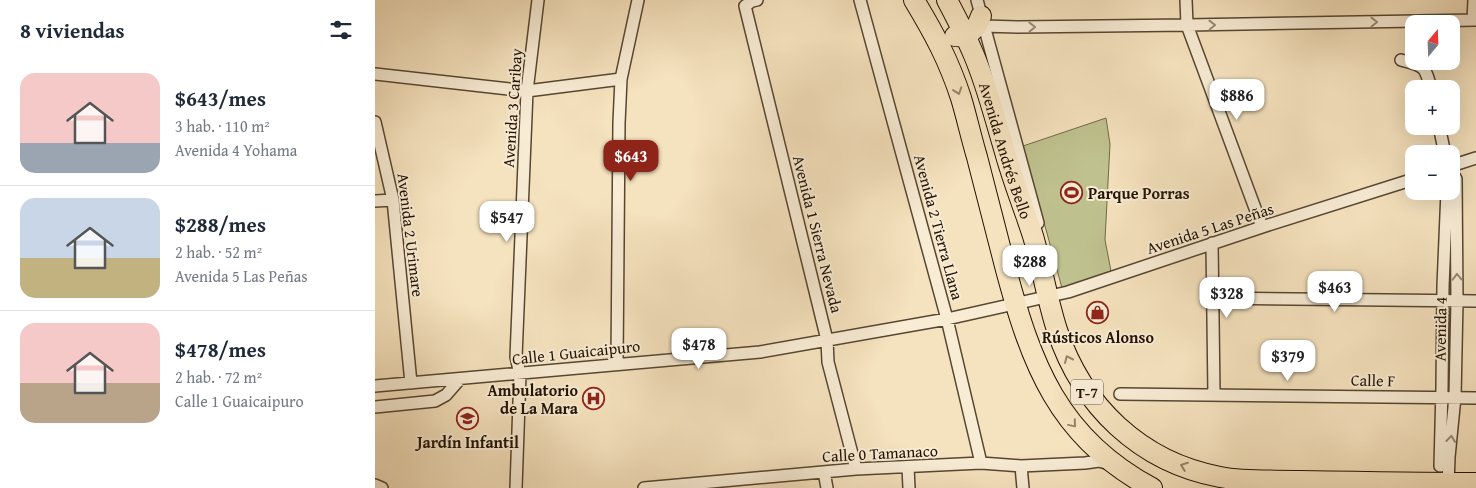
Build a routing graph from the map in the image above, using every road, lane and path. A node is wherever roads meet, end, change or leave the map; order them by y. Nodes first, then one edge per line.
1 (538, 0) edge
2 (638, 0) edge
3 (757, 0) edge
4 (860, 0) edge
5 (914, 0) edge
6 (921, 0) edge
7 (947, 0) edge
8 (1186, 0) edge
9 (1474, 0) edge
10 (1474, 20) edge
11 (970, 21) edge
12 (1187, 25) junction
13 (945, 55) junction
14 (1401, 60) dead end
15 (375, 74) edge
16 (621, 79) junction
17 (1429, 80) edge
18 (527, 91) junction
19 (375, 122) edge
20 (1476, 158) edge
21 (1460, 163) edge
22 (1405, 182) edge
23 (393, 200) junction
24 (1447, 200) edge
25 (1456, 200) edge
26 (375, 201) edge
27 (1262, 226) junction
28 (1212, 243) junction
29 (1049, 297) junction
30 (1213, 298) junction
31 (1443, 301) junction
32 (1457, 301) junction
33 (1476, 301) edge
34 (1015, 303) junction
35 (947, 319) junction
36 (827, 340) junction
37 (617, 364) junction
38 (519, 374) junction
39 (460, 379) junction
40 (411, 383) junction
41 (375, 386) edge
42 (1120, 394) dead end
43 (1214, 394) junction
44 (1442, 397) junction
45 (1455, 397) junction
46 (1476, 398) edge
47 (375, 407) edge
48 (981, 463) junction
49 (1021, 466) junction
50 (908, 467) junction
51 (1118, 467) junction
52 (856, 469) junction
53 (825, 472) junction
54 (1441, 483) edge
55 (1476, 483) edge
56 (375, 485) edge
57 (383, 488) edge
58 (516, 488) edge
59 (644, 488) edge
60 (827, 488) edge
61 (909, 488) edge
62 (1023, 488) edge
63 (1152, 488) edge

1 - 18 street, Avenida 3 Caribay
2 - 16 street
3 - 36 street, Avenida 1 Sierra Nevada
4 - 35 street, Avenida 2 Tierra Llana
5 - 13 highway, Avenida Andrés Bello / T-7
6 - 11 highway
7 - 11 highway, Avenida Andrés Bello / T-7
8 - 12 street
9 - 10 street
12 -> 10 street
11 -> 12 street
11 - 13 highway
11 - 29 highway, Avenida Andrés Bello / T-7
12 - 27 street
13 -> 34 highway, Avenida Andrés Bello / T-7
14 - 17 street
15 - 18 street
16 - 18 street
16 - 37 street
18 - 38 street, Avenida 3 Caribay
19 - 23 street, Avenida 2 Urimare
20 - 21 street
22 - 27 street, Avenida 5 Las Peñas
23 - 26 street
23 - 40 street, Avenida 2 Urimare
24 - 31 street
32 -> 25 street, Avenida 4
27 - 28 street, Avenida 5 Las Peñas
28 - 29 street, Avenida 5 Las Peñas
28 - 30 street
29 - 34 street, Avenida 5 Las Peñas
54 -> 29 highway, Avenida Andrés Bello / T-7
30 - 31 street
30 - 43 street
31 - 32 street
31 - 44 street
32 - 33 street
32 - 45 street, Avenida 4
34 - 35 street, Calle 1 Guaicaipuro
34 -> 51 highway, Avenida Andrés Bello / T-7
35 - 36 street, Calle 1 Guaicaipuro
35 - 48 street, Avenida 2 Tierra Llana
36 - 37 street, Calle 1 Guaicaipuro
36 - 52 street, Avenida 1 Sierra Nevada
37 - 38 street, Calle 1 Guaicaipuro
38 - 39 street, Calle 1 Guaicaipuro
38 - 58 street, Avenida 3 Caribay
39 - 40 street, Calle 1 Guaicaipuro
39 - 47 street
40 - 41 street, Calle 1 Guaicaipuro
42 - 43 street, Calle F
43 - 44 street, Calle F
44 - 45 street, Calle F
44 - 54 street
45 - 46 street, Calle F
54 -> 45 street, Avenida 4
48 - 49 street, Calle 0 Tamanaco
48 - 50 street, Calle 0 Tamanaco
49 - 51 street, Calle 0 Tamanaco
49 - 62 street
50 - 52 street, Calle 0 Tamanaco
50 - 61 street
51 - 63 highway, Avenida Andrés Bello / T-7
52 - 53 street, Calle 0 Tamanaco
53 - 59 street, Calle 0 Tamanaco
53 - 60 street
54 - 55 highway, Avenida Andrés Bello / T-7
56 - 57 street

